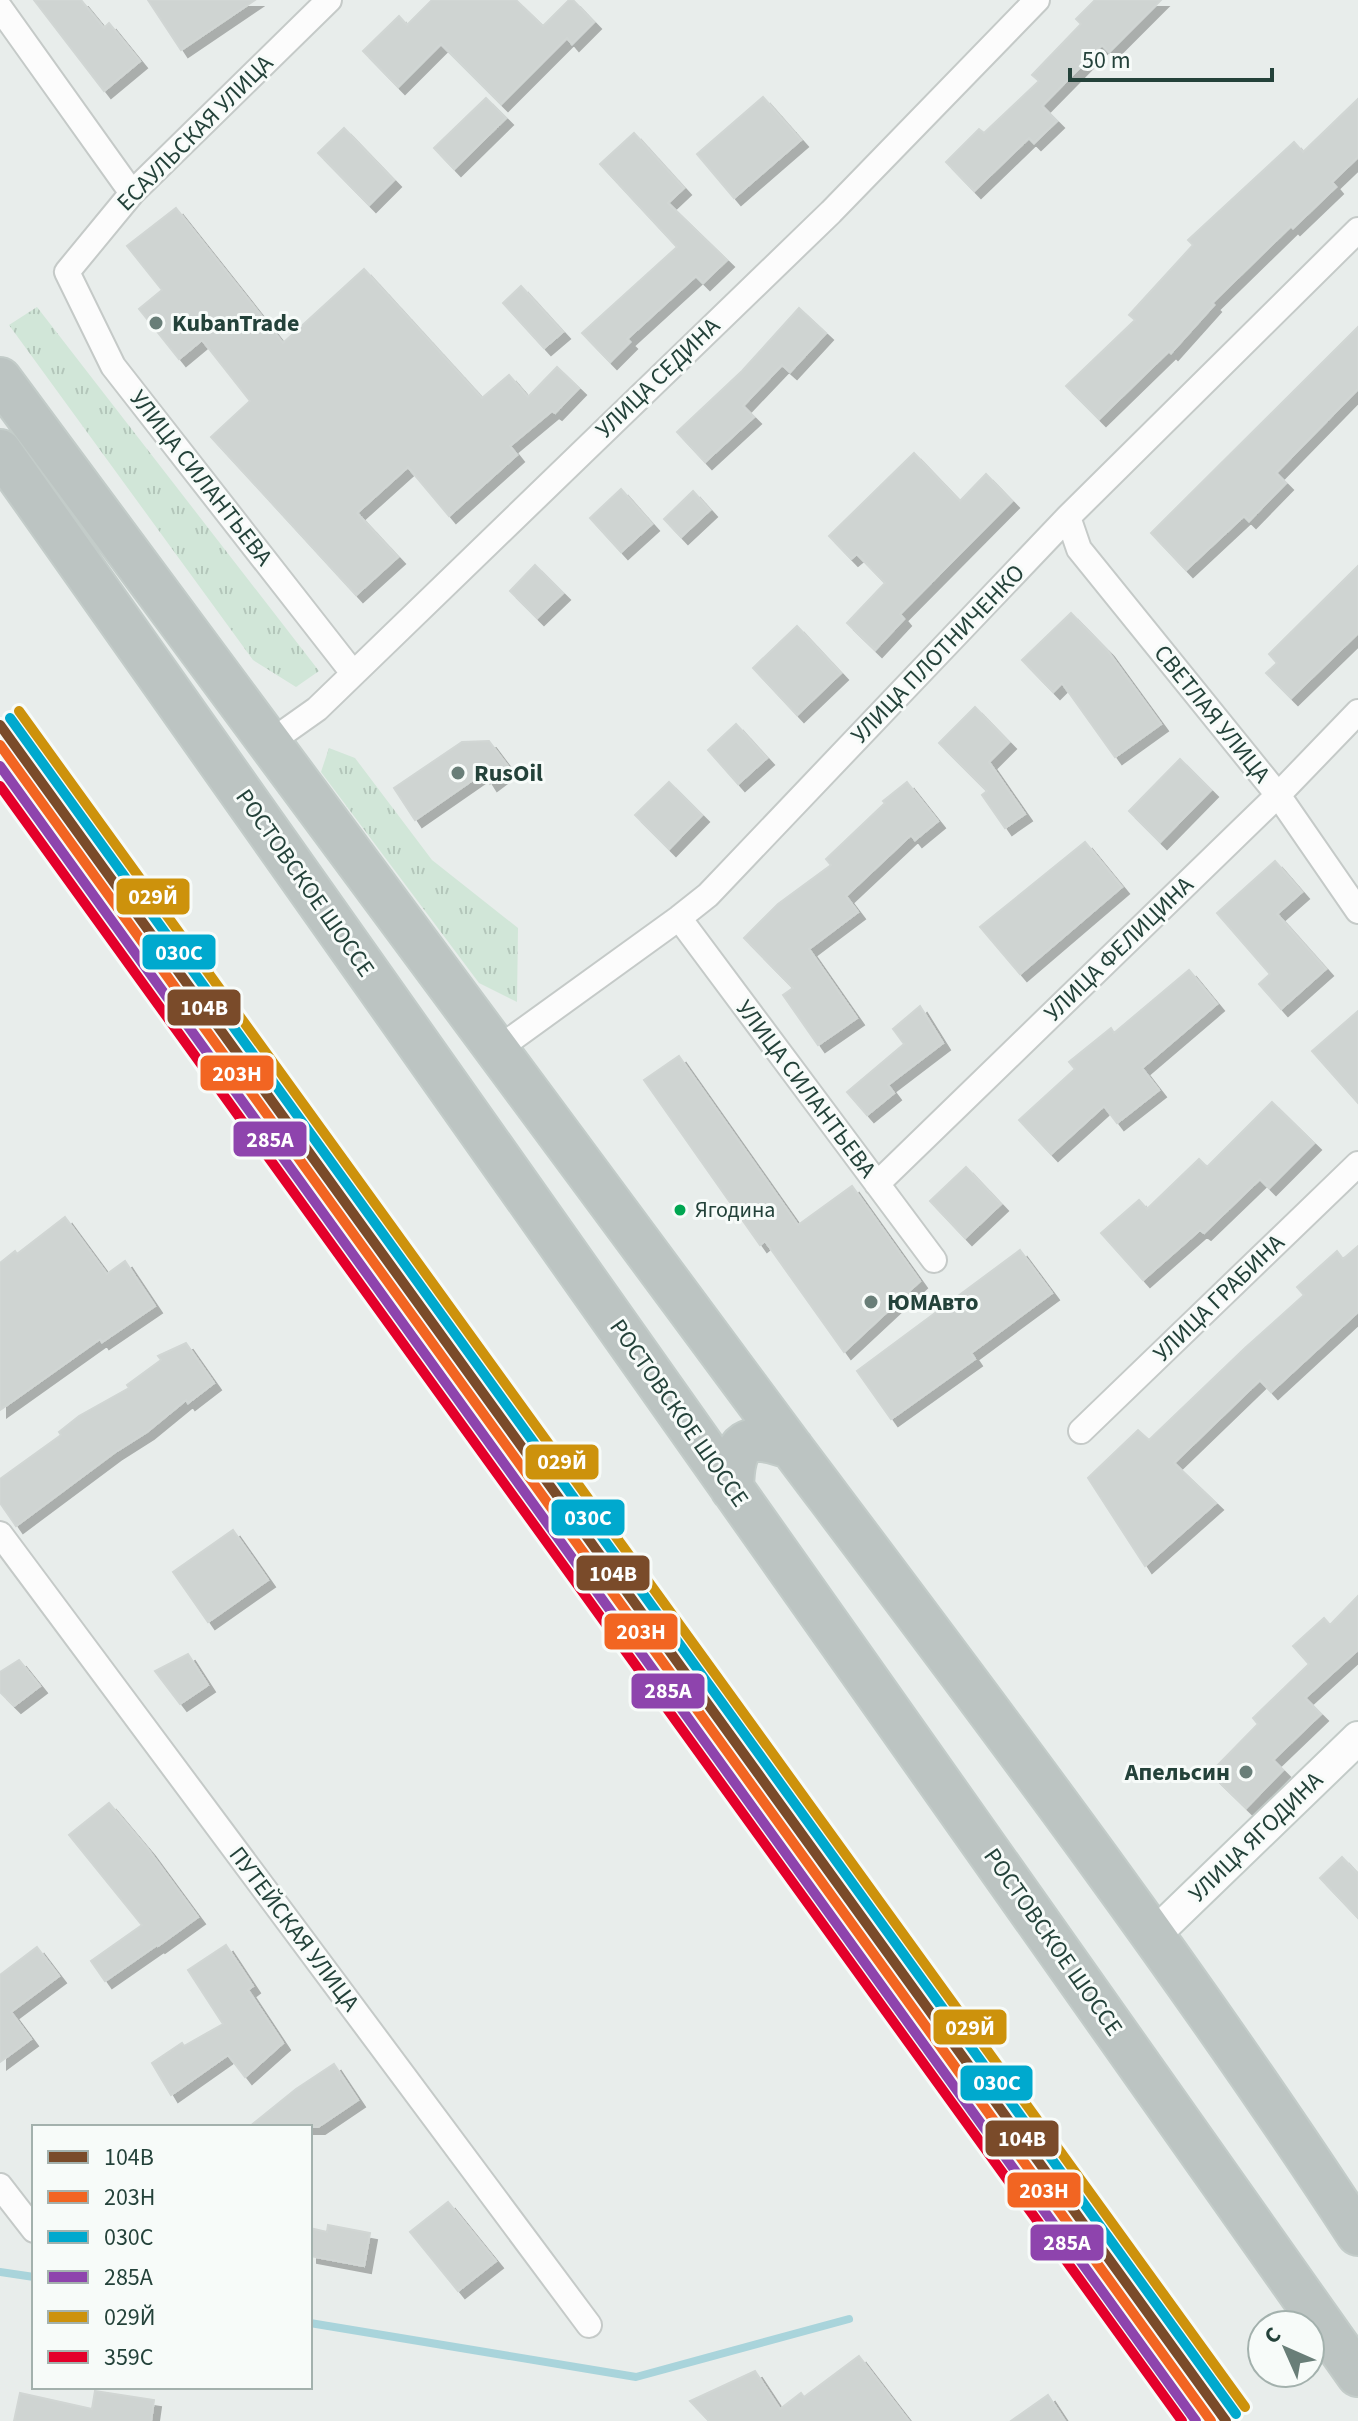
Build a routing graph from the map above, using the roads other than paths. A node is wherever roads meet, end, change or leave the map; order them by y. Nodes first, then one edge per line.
1 (329, 0) edge
2 (1037, 0) edge
3 (0, 8) edge
4 (132, 193) junction
5 (1358, 230) edge
6 (67, 272) joint
7 (0, 379) edge
8 (0, 451) edge
9 (1068, 517) junction
10 (353, 673) junction
11 (1358, 712) edge
12 (269, 743) junction
13 (1278, 795) junction
14 (1358, 911) edge
15 (679, 918) junction
16 (495, 1051) junction
17 (1358, 1164) edge
18 (877, 1184) junction
19 (934, 1260) dead end
20 (1081, 1431) dead end
21 (792, 1448) junction
22 (732, 1489) junction
23 (0, 1534) edge
24 (1358, 1738) edge
25 (1154, 1935) junction
26 (0, 2186) edge
27 (32, 2227) edge
28 (1358, 2234) edge
29 (589, 2325) dead end
30 (1358, 2375) edge

1 - 4 street, ЕСАУЛЬСКАЯ УЛИЦА
2 - 10 street, УЛИЦА СЕДИНА
3 - 4 street
4 - 6 street, ЕСАУЛЬСКАЯ УЛИЦА
5 - 9 street, УЛИЦА ПЛОТНИЧЕНКО
6 - 10 street, УЛИЦА СИЛАНТЬЕВА
7 - 12 highway
8 - 22 highway, РОСТОВСКОЕ ШОССЕ
9 - 13 street, СВЕТЛАЯ УЛИЦА
9 - 15 street, УЛИЦА ПЛОТНИЧЕНКО
10 - 12 street, УЛИЦА СЕДИНА
11 - 13 street, УЛИЦА ФЕЛИЦИНА
12 - 16 highway
13 - 14 street, СВЕТЛАЯ УЛИЦА
13 - 18 street, УЛИЦА ФЕЛИЦИНА
15 - 16 street, УЛИЦА ПЛОТНИЧЕНКО
15 - 18 street, УЛИЦА СИЛАНТЬЕВА
16 - 21 highway
17 - 20 street, УЛИЦА ГРАБИНА
18 - 19 street, УЛИЦА СИЛАНТЬЕВА
21 - 22 highway
21 - 25 highway
22 - 30 highway, РОСТОВСКОЕ ШОССЕ
23 - 29 street, ПУТЕЙСКАЯ УЛИЦА
24 - 25 street, УЛИЦА ЯГОДИНА
25 - 28 highway
26 - 27 street

